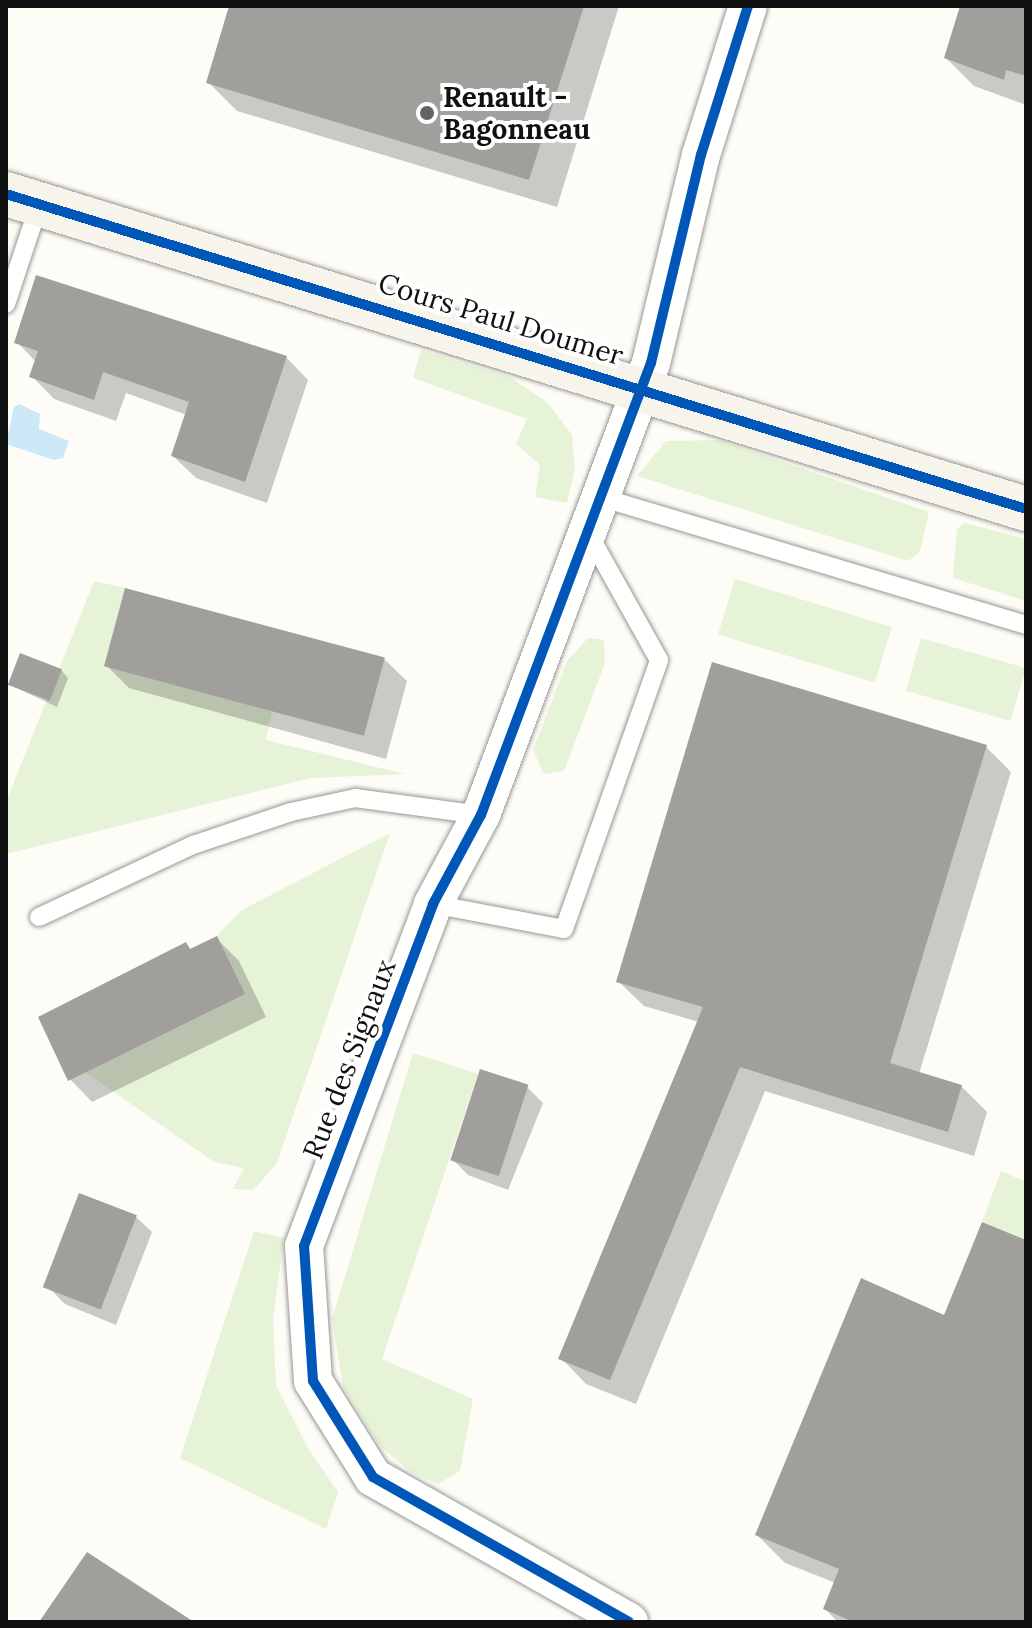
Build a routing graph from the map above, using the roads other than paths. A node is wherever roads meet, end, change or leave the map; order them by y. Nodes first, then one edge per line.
1 (748, 6) edge
2 (22, 200) edge
3 (6, 304) edge
4 (642, 386) junction
5 (603, 498) junction
6 (1026, 509) edge
7 (589, 535) junction
8 (1026, 625) edge
9 (481, 815) junction
10 (433, 904) junction
11 (39, 917) dead end
12 (629, 1622) edge

1 - 4 street, Rue des Signaux
2 - 3 lane
2 - 4 street, Cours Paul Doumer
4 - 5 street, Rue des Signaux
4 - 6 street, Cours Paul Doumer
5 - 7 street, Rue des Signaux
5 - 8 lane
7 - 9 street, Rue des Signaux
7 - 10 lane
9 - 10 street, Rue des Signaux
9 - 11 lane
10 - 12 street, Rue des Signaux

